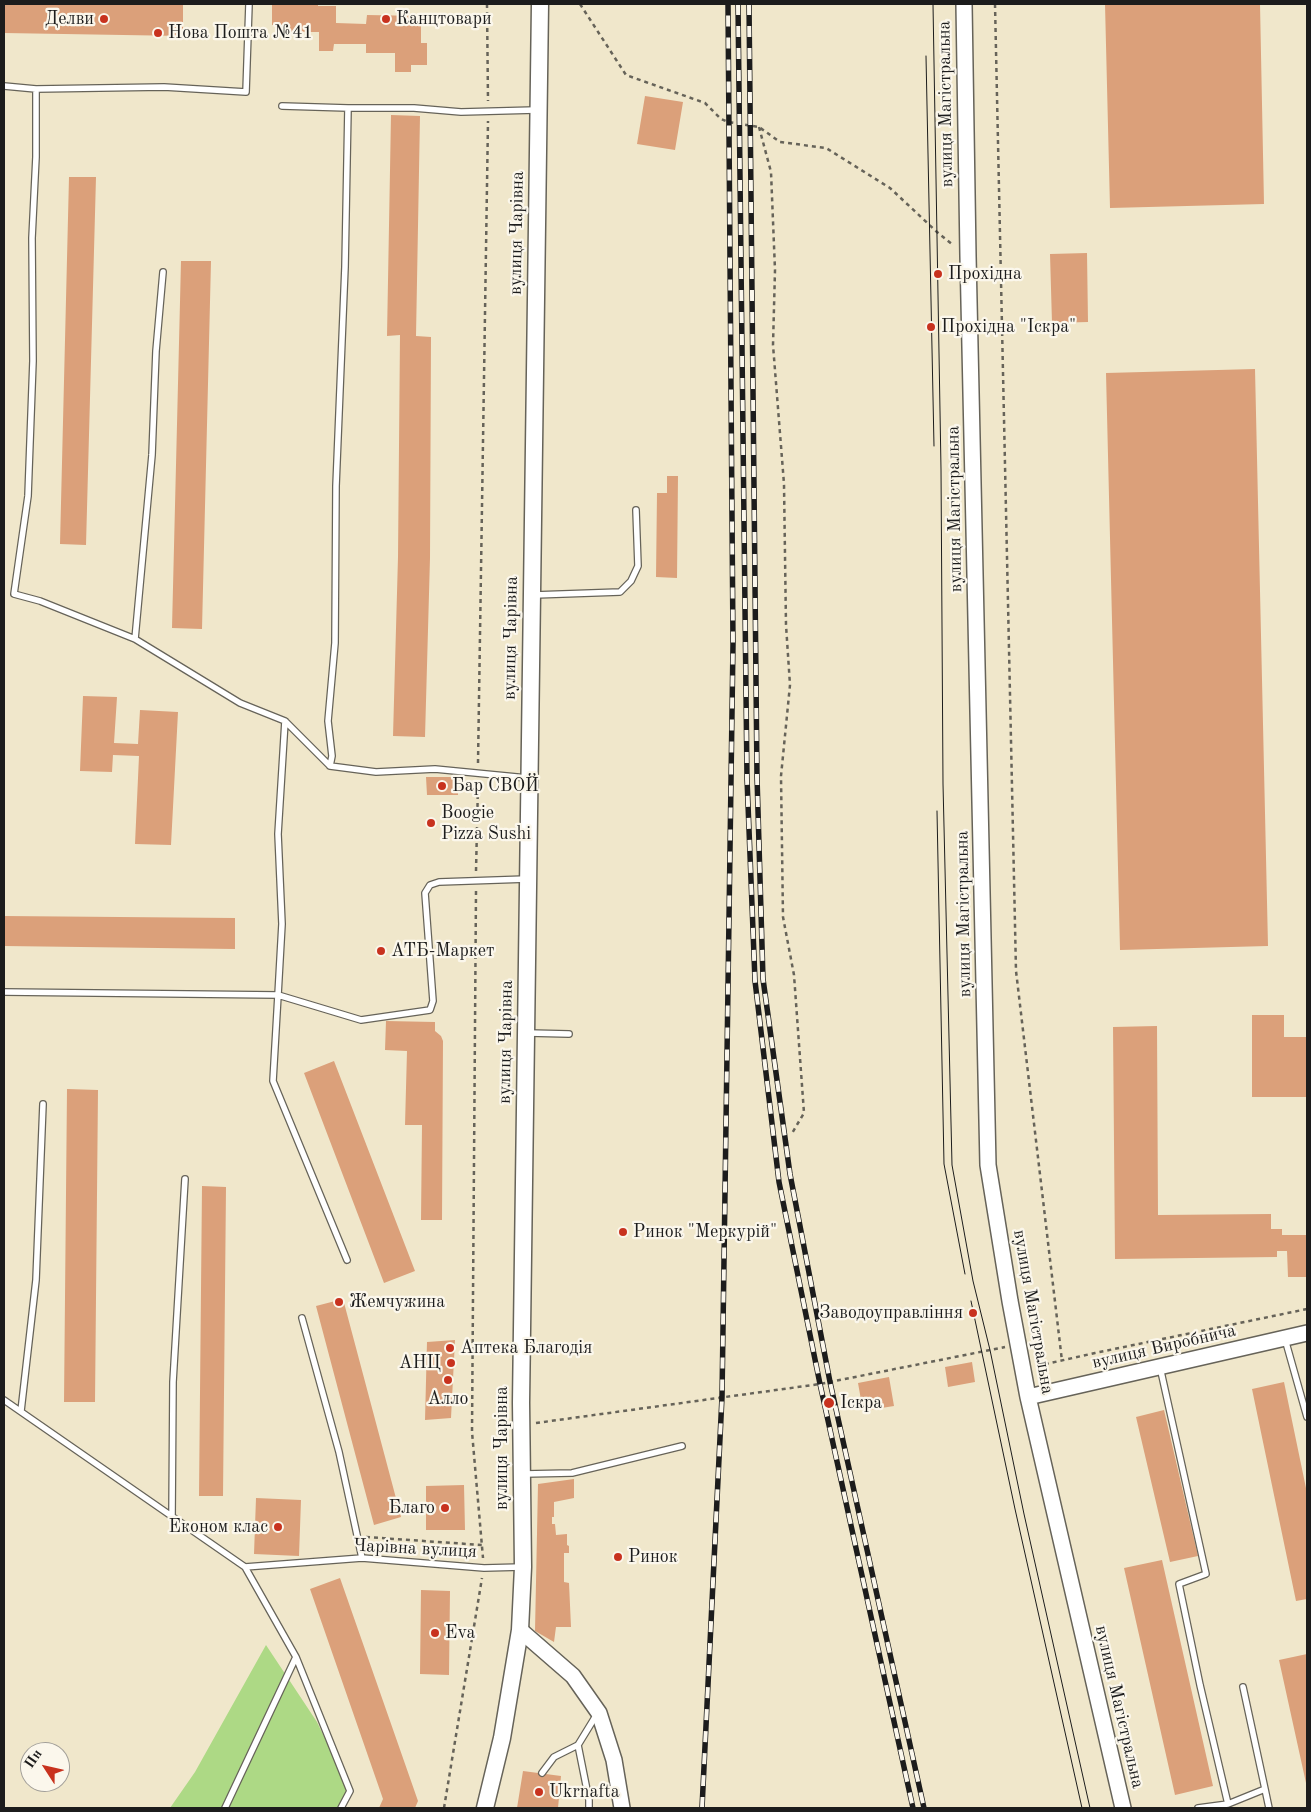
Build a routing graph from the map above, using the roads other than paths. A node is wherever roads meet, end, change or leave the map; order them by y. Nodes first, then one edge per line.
1 (249, 4) edge
2 (540, 4) edge
3 (964, 4) edge
4 (4, 86) edge
5 (36, 89) junction
6 (282, 106) dead end
7 (348, 108) junction
8 (539, 110) junction
9 (163, 272) dead end
10 (636, 510) dead end
11 (532, 595) junction
12 (134, 639) junction
13 (285, 721) junction
14 (330, 766) junction
15 (530, 778) junction
16 (529, 879) junction
17 (4, 992) edge
18 (278, 995) junction
19 (526, 1032) junction
20 (569, 1034) dead end
21 (43, 1104) dead end
22 (185, 1179) dead end
23 (347, 1260) dead end
24 (302, 1318) dead end
25 (1307, 1334) edge
26 (1285, 1338) junction
27 (1160, 1367) junction
28 (1028, 1397) junction
29 (4, 1400) edge
30 (21, 1411) junction
31 (1307, 1417) edge
32 (682, 1446) dead end
33 (522, 1474) junction
34 (172, 1517) junction
35 (362, 1558) junction
36 (245, 1567) junction
37 (523, 1567) junction
38 (520, 1630) junction
39 (296, 1657) junction
40 (1243, 1687) dead end
41 (598, 1713) junction
42 (578, 1745) junction
43 (542, 1773) dead end
44 (1265, 1789) junction
45 (1228, 1804) junction
46 (225, 1808) edge
47 (341, 1808) edge
48 (485, 1808) edge
49 (589, 1808) edge
50 (622, 1808) edge
51 (1124, 1808) edge
52 (1198, 1808) edge
53 (1269, 1808) edge

1 - 5 lane
2 - 8 main road, вулиця Чарівна
3 - 28 street, вулиця Магістральна
4 - 5 lane
5 - 12 lane
6 - 7 lane
7 - 8 lane
7 - 14 lane
8 - 11 main road, вулиця Чарівна
9 - 12 lane
10 - 11 lane
11 - 15 main road, вулиця Чарівна
12 - 13 lane
13 - 14 lane
13 - 18 lane
14 - 15 lane
15 - 16 main road, вулиця Чарівна
16 - 18 lane
16 - 19 main road, вулиця Чарівна
17 - 18 lane
18 - 23 lane
19 - 20 lane
19 - 33 main road, вулиця Чарівна
21 - 30 lane
22 - 34 lane
24 - 35 lane
25 - 26 street, вулиця Виробнича
26 - 27 street, вулиця Виробнича
26 - 31 lane
27 - 28 street, вулиця Виробнича
27 - 45 lane
28 - 51 street, вулиця Магістральна
29 - 30 lane
30 - 34 lane
32 - 33 lane
33 - 37 main road, вулиця Чарівна
34 - 36 lane
35 - 36 lane, Чарівна вулиця
35 - 37 lane, Чарівна вулиця
36 - 39 lane
37 - 38 main road, вулиця Чарівна
38 - 41 street
38 - 48 main road, вулиця Чарівна
39 - 46 lane
39 - 47 lane
40 - 44 lane
41 - 42 lane
41 - 50 street
42 - 43 lane
42 - 49 lane
44 - 45 lane
44 - 53 lane
45 - 52 lane

